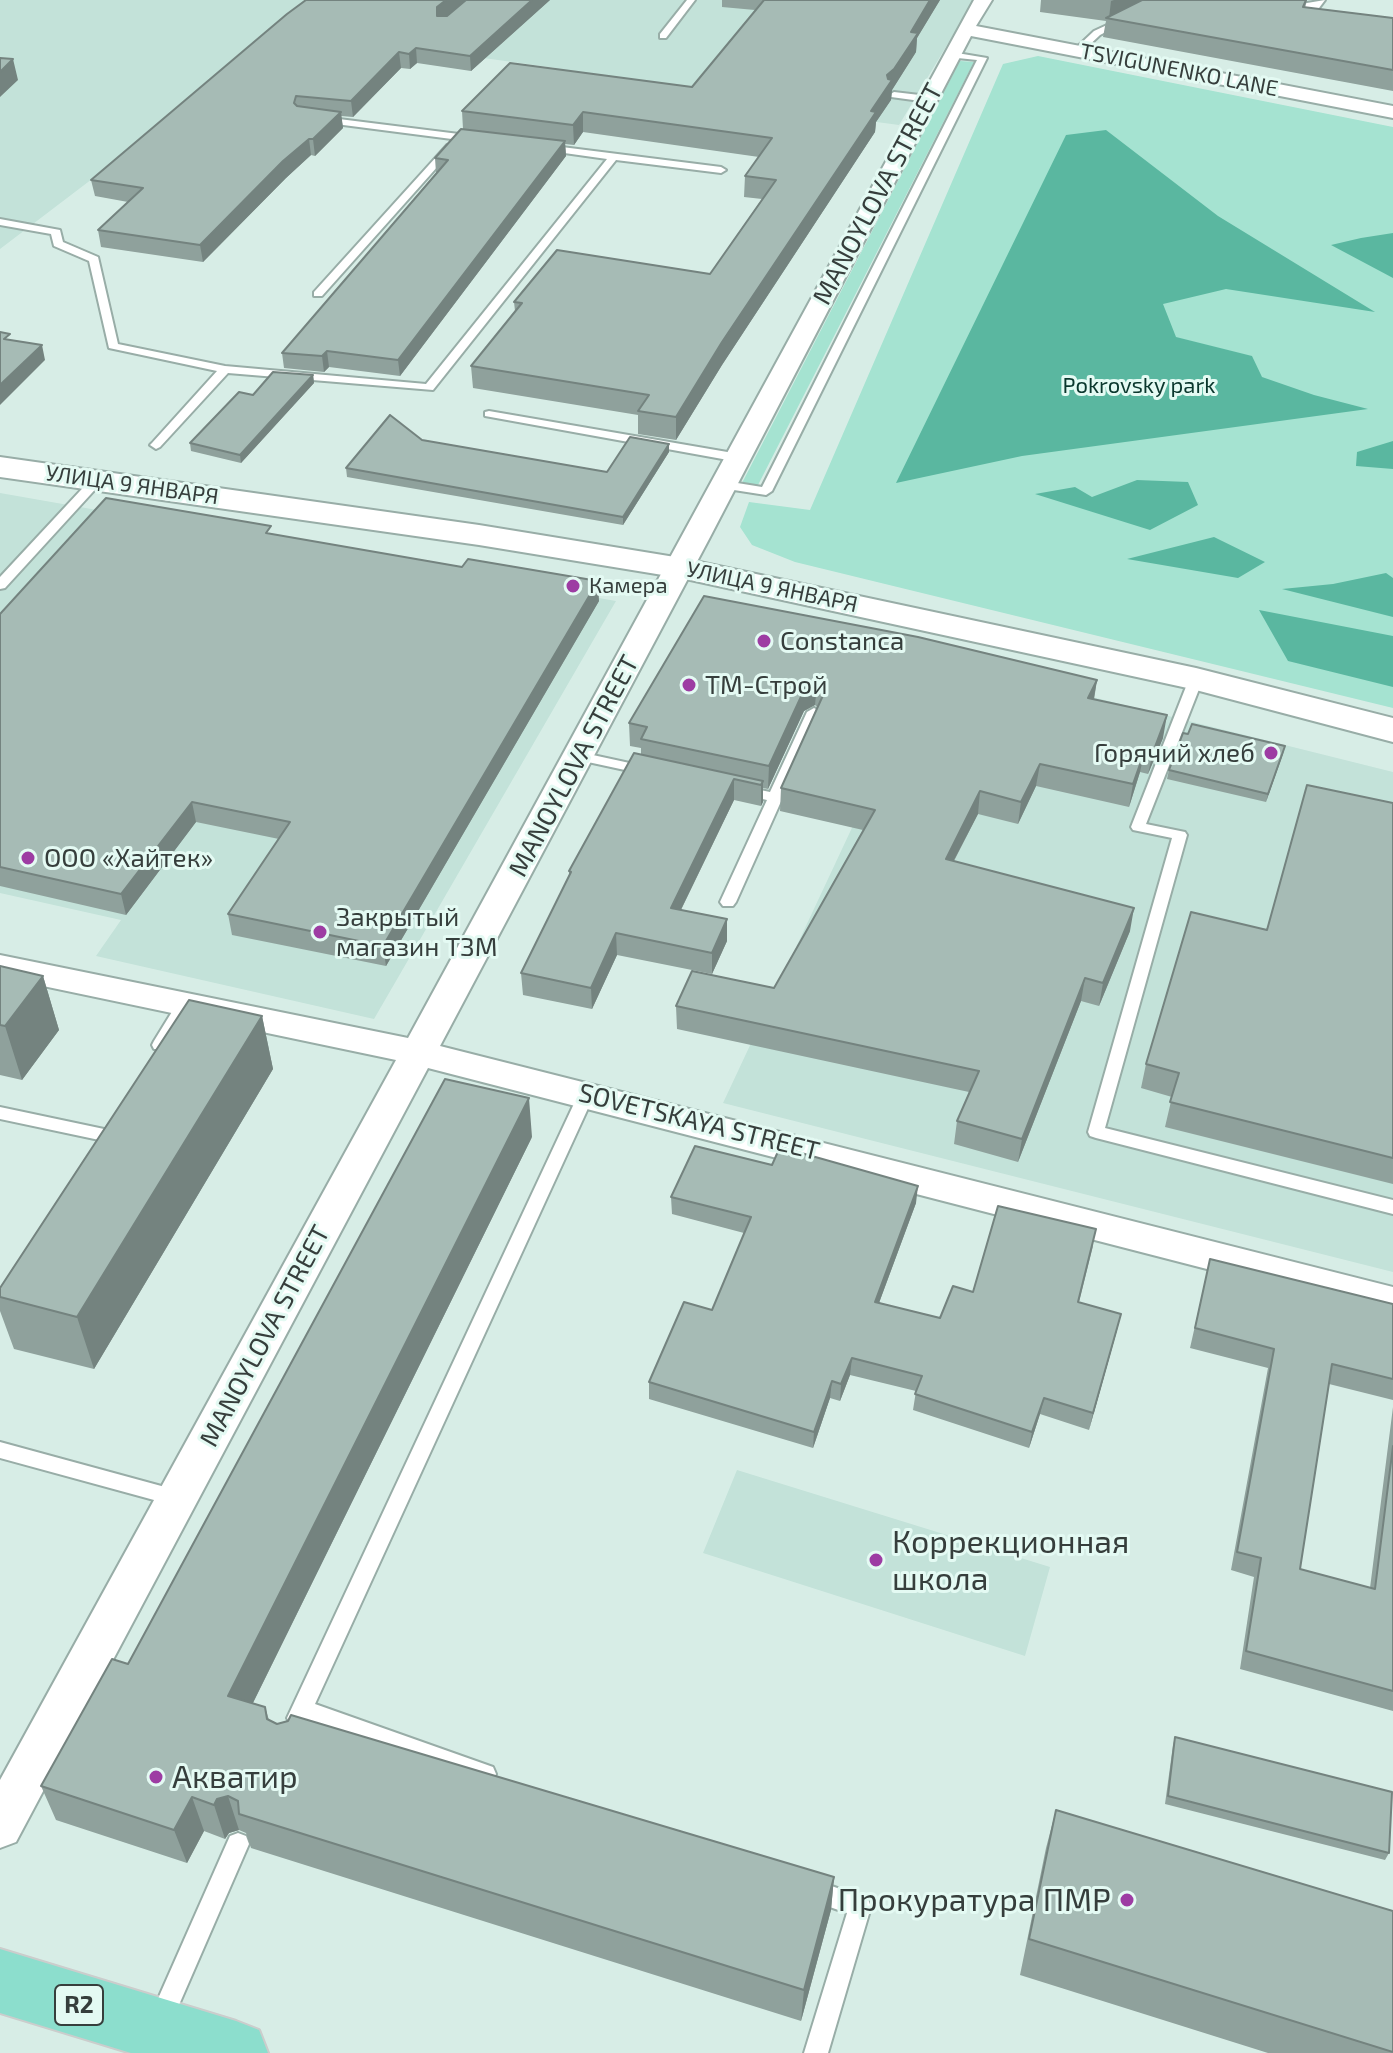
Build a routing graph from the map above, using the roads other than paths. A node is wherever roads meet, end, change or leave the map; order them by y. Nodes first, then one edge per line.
1 (691, 0) edge
2 (983, 0) edge
3 (1245, 0) edge
4 (1321, 0) edge
5 (1132, 17) edge
6 (663, 36) dead end
7 (958, 42) junction
8 (1079, 50) junction
9 (894, 95) edge
10 (928, 99) junction
11 (1393, 112) edge
12 (318, 119) edge
13 (459, 137) junction
14 (490, 141) edge
15 (536, 146) edge
16 (614, 156) junction
17 (721, 170) dead end
18 (0, 222) edge
19 (318, 294) dead end
20 (225, 369) junction
21 (489, 414) dead end
22 (156, 445) dead end
23 (0, 467) edge
24 (732, 472) junction
25 (97, 480) junction
26 (681, 568) junction
27 (0, 585) edge
28 (1196, 679) junction
29 (814, 712) edge
30 (1393, 730) edge
31 (579, 756) junction
32 (669, 775) edge
33 (729, 788) edge
34 (775, 797) junction
35 (728, 902) dead end
36 (0, 966) edge
37 (184, 1006) junction
38 (419, 1053) junction
39 (152, 1058) edge
40 (587, 1093) junction
41 (0, 1113) edge
42 (104, 1135) edge
43 (1393, 1207) edge
44 (1393, 1302) edge
45 (0, 1450) edge
46 (178, 1498) junction
47 (301, 1709) junction
48 (292, 1734) edge
49 (507, 1782) edge
50 (0, 1826) edge
51 (238, 1844) edge
52 (786, 1881) edge
53 (0, 1981) edge
54 (152, 2041) edge
55 (236, 2053) edge
56 (816, 2053) edge

1 - 6 lane
2 - 7 street, MANOYLOVA STREET
3 - 4 lane
5 - 8 lane
7 - 8 street, TSVIGUNENKO LANE
7 - 10 street, MANOYLOVA STREET
7 - 24 lane
8 - 11 street, TSVIGUNENKO LANE
9 - 10 lane
10 - 24 street, MANOYLOVA STREET
12 - 13 lane
13 - 14 lane
13 - 19 lane
15 - 16 lane
16 - 17 lane
16 - 20 lane
18 - 20 lane
20 - 22 lane
21 - 24 lane
23 - 25 street, УЛИЦА 9 ЯНВАРЯ
24 - 26 street, MANOYLOVA STREET
25 - 26 street, УЛИЦА 9 ЯНВАРЯ
25 - 27 lane
26 - 28 street, УЛИЦА 9 ЯНВАРЯ
26 - 31 street, MANOYLOVA STREET
28 - 30 street, УЛИЦА 9 ЯНВАРЯ
28 - 43 lane
29 - 34 lane
31 - 32 lane
31 - 38 street, MANOYLOVA STREET
33 - 34 lane
34 - 35 lane
36 - 37 street, SOVETSKAYA STREET
37 - 38 street, SOVETSKAYA STREET
37 - 39 lane
38 - 40 street, SOVETSKAYA STREET
38 - 46 street, MANOYLOVA STREET
40 - 44 street, SOVETSKAYA STREET
40 - 47 lane
41 - 42 lane
45 - 46 lane
46 - 50 street, MANOYLOVA STREET
47 - 48 lane
47 - 49 lane
51 - 54 lane
52 - 56 lane
53 - 54 main road, R2
54 - 55 main road, R2

